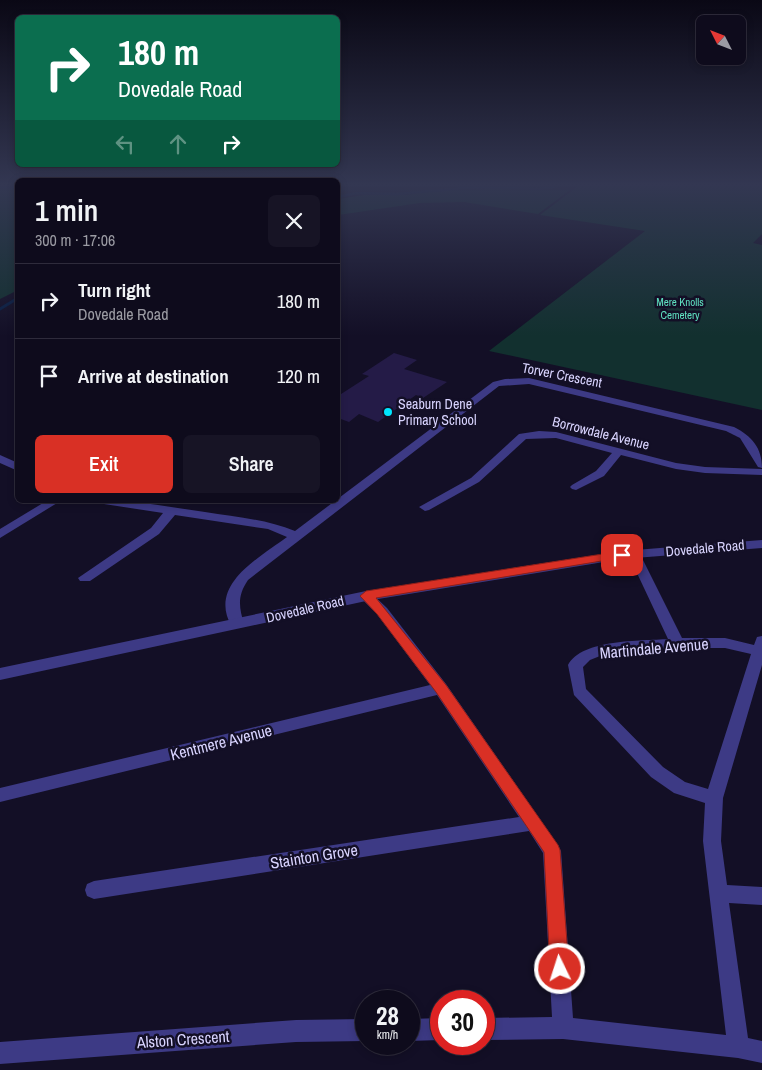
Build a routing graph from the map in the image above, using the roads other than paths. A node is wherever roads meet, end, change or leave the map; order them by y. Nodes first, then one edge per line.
1 (618, 452) junction
2 (0, 458) edge
3 (762, 465) edge
4 (15, 466) edge
5 (762, 472) edge
6 (576, 487) dead end
7 (340, 502) edge
8 (51, 503) edge
9 (124, 503) edge
10 (338, 503) edge
11 (425, 507) dead end
12 (172, 510) junction
13 (0, 534) edge
14 (295, 536) junction
15 (762, 544) edge
16 (634, 554) junction
17 (85, 578) dead end
18 (366, 596) junction
19 (237, 624) junction
20 (676, 643) junction
21 (760, 646) edge
22 (0, 674) edge
23 (441, 688) junction
24 (0, 795) edge
25 (714, 798) junction
26 (533, 823) junction
27 (94, 890) dead end
28 (718, 892) junction
29 (762, 896) edge
30 (563, 1028) junction
31 (495, 1029) edge
32 (355, 1030) edge
33 (738, 1047) junction
34 (762, 1052) edge
35 (0, 1053) edge

1 - 5 street, Borrowdale Avenue
1 - 6 street
1 - 11 street, Borrowdale Avenue
2 - 4 street
3 - 7 street, Torver Crescent
8 - 13 street
9 - 12 street
10 - 14 street, Torver Crescent
12 - 14 street
12 - 17 street
14 - 19 street, Torver Crescent
15 - 16 street, Dovedale Road
16 - 18 street, Dovedale Road
16 - 20 street
18 - 19 street, Dovedale Road
18 - 23 street
19 - 22 street, Dovedale Road
20 - 21 street, Martindale Avenue
20 - 25 street, Martindale Avenue
21 - 25 street, Martindale Avenue
23 - 24 street, Kentmere Avenue
23 - 26 street
25 - 28 street, Martindale Avenue
26 - 27 street, Stainton Grove
26 - 30 street
28 - 29 street
28 - 33 street, Martindale Avenue
30 - 31 street
30 - 33 street
32 - 35 street, Alston Crescent
33 - 34 street

